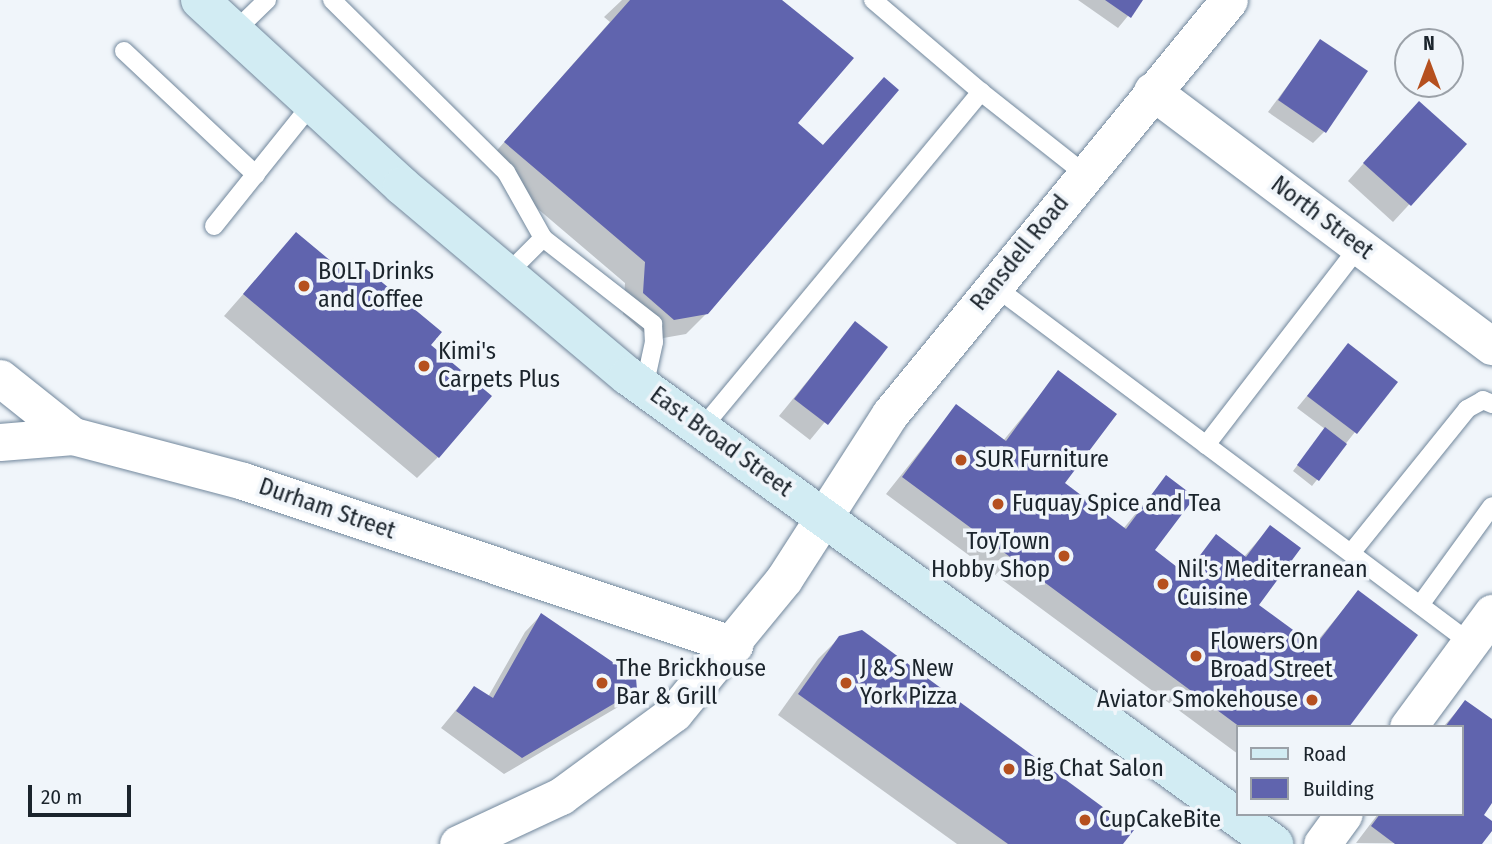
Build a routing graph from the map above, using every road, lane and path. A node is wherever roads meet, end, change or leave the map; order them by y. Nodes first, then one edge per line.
1 (200, 0) edge
2 (267, 0) edge
3 (332, 0) edge
4 (873, 0) edge
5 (1229, 0) edge
6 (234, 32) junction
7 (124, 51) dead end
8 (1152, 91) junction
9 (981, 92) junction
10 (311, 105) junction
11 (1085, 173) junction
12 (256, 175) junction
13 (214, 226) dead end
14 (543, 238) junction
15 (1359, 246) junction
16 (505, 276) junction
17 (994, 286) junction
18 (1492, 346) edge
19 (0, 379) edge
20 (644, 388) junction
21 (1489, 398) edge
22 (702, 428) junction
23 (73, 436) junction
24 (0, 442) edge
25 (1206, 444) junction
26 (1492, 506) edge
27 (824, 516) junction
28 (1351, 553) junction
29 (1420, 605) junction
30 (1492, 613) edge
31 (1469, 642) junction
32 (734, 645) junction
33 (1409, 725) edge
34 (1343, 816) edge
35 (458, 844) edge
36 (1274, 844) edge
37 (1322, 844) edge

1 - 6 main road, East Broad Street
2 - 6 lane
3 - 14 lane
4 - 9 lane
5 - 8 street, Ransdell Road
6 - 10 main road, East Broad Street
7 - 12 lane
8 - 11 street, Ransdell Road
8 - 15 street, North Street
9 - 11 lane
9 - 22 lane
10 - 12 lane
10 - 16 main road, East Broad Street
11 - 17 street, Ransdell Road
12 - 13 lane
14 - 16 lane
14 - 20 lane
15 - 18 street, North Street
15 - 25 lane
16 - 20 main road, East Broad Street
17 - 25 lane
17 - 27 street, Ransdell Road
19 - 23 street, Durham Street
20 - 22 main road, East Broad Street
21 - 28 lane
22 - 27 main road, East Broad Street
23 - 24 street
23 - 32 street, Durham Street
25 - 28 lane
26 - 29 lane
27 - 32 street, Ransdell Road
27 - 36 main road, East Broad Street
28 - 29 lane
29 - 31 lane
30 - 31 street
31 - 33 street
32 - 35 street, Ransdell Road
34 - 37 street

